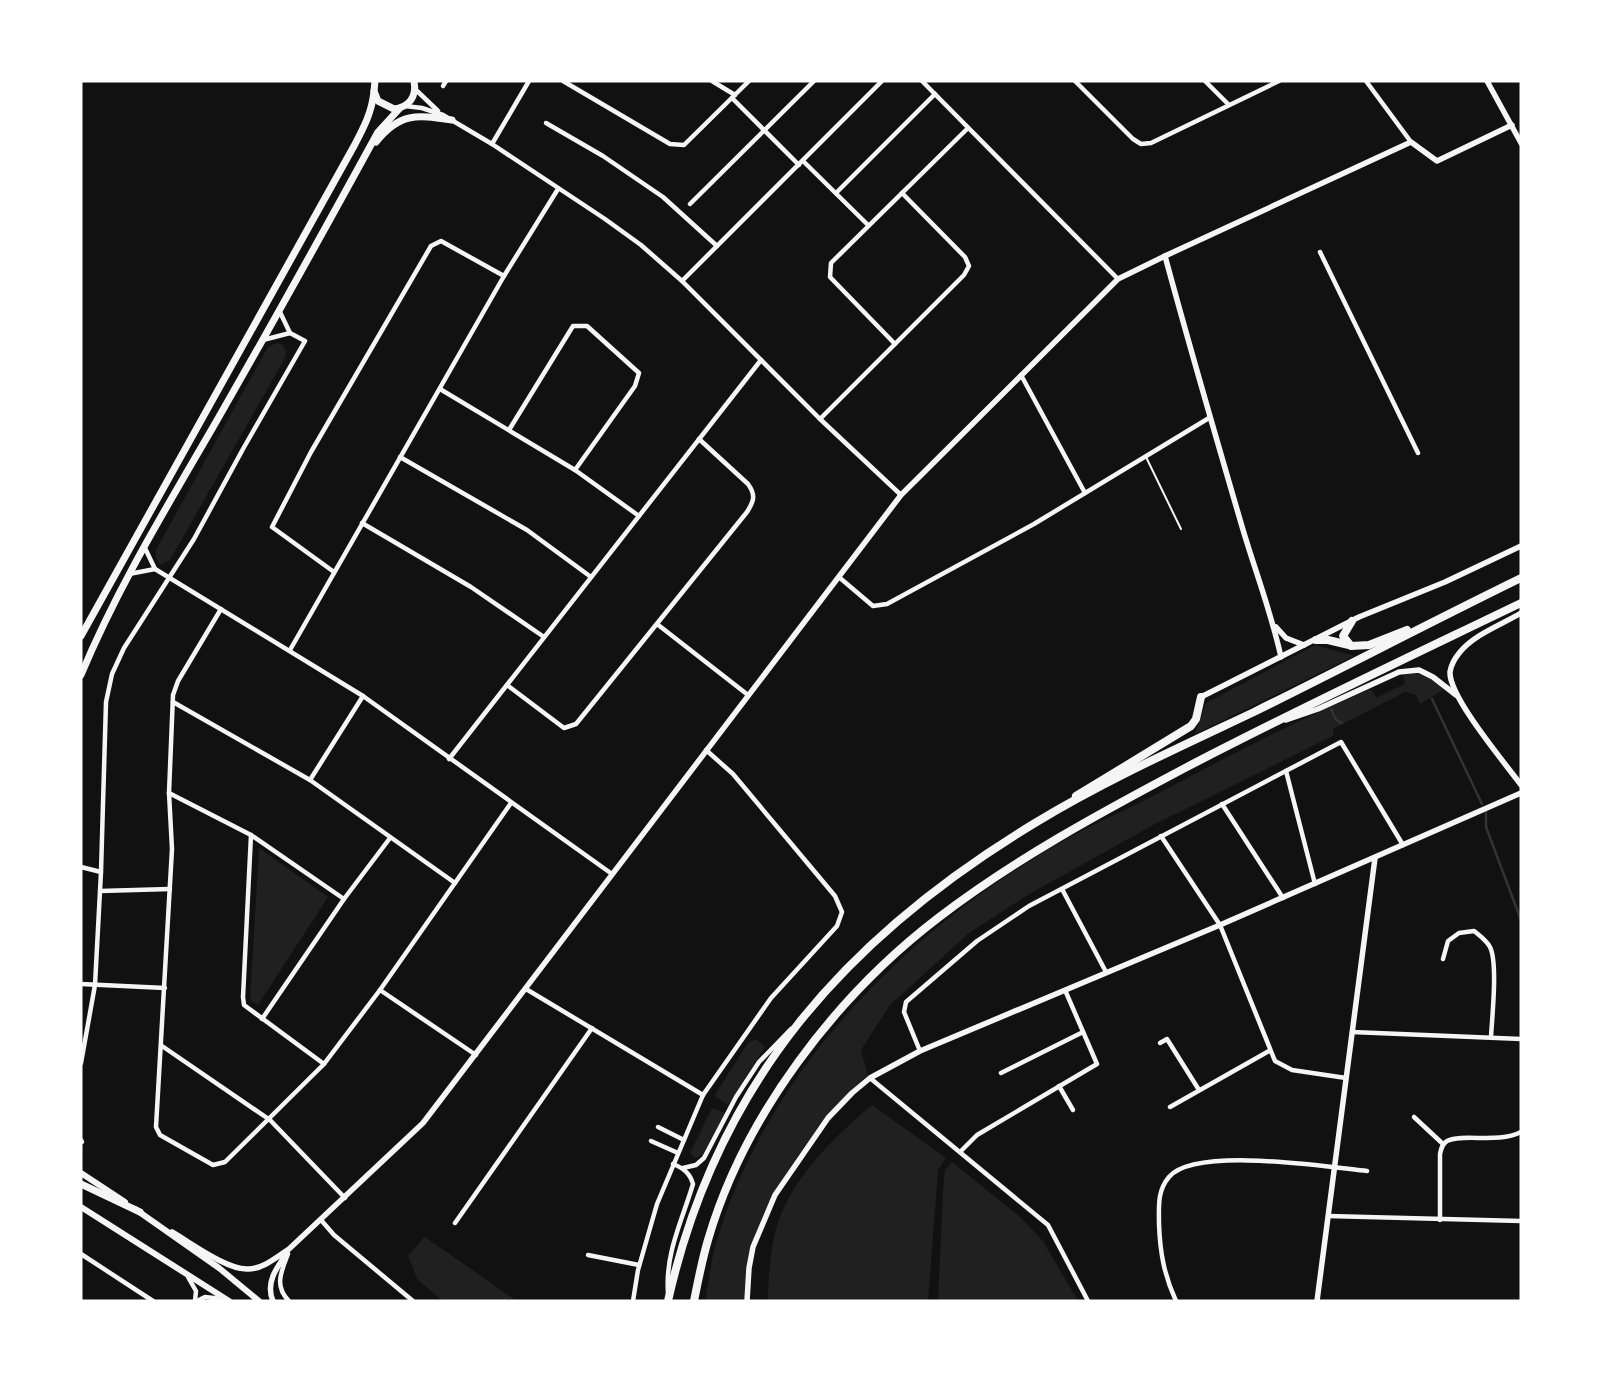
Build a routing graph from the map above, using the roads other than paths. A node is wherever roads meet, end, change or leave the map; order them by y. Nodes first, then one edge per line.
1 (375, 81) edge
2 (563, 81) edge
3 (712, 81) edge
4 (750, 81) edge
5 (814, 81) edge
6 (882, 81) edge
7 (922, 81) edge
8 (1075, 81) edge
9 (1204, 81) edge
10 (1280, 81) edge
11 (1366, 81) edge
12 (1487, 81) edge
13 (527, 82) edge
14 (415, 83) edge
15 (374, 91) junction
16 (935, 94) junction
17 (734, 97) junction
18 (1229, 105) junction
19 (402, 107) junction
20 (443, 115) junction
21 (452, 120) junction
22 (546, 123) dead end
23 (1512, 125) junction
24 (968, 128) junction
25 (764, 130) junction
26 (1411, 142) junction
27 (1521, 143) edge
28 (492, 144) junction
29 (365, 155) junction
30 (801, 163) junction
31 (558, 189) junction
32 (836, 193) junction
33 (902, 193) junction
34 (690, 204) dead end
35 (868, 226) junction
36 (718, 246) junction
37 (1320, 252) dead end
38 (1164, 256) junction
39 (504, 276) junction
40 (1118, 280) junction
41 (682, 281) junction
42 (279, 310) junction
43 (290, 333) junction
44 (263, 340) junction
45 (895, 344) junction
46 (761, 360) junction
47 (1021, 375) junction
48 (440, 388) junction
49 (1210, 418) junction
50 (820, 419) junction
51 (509, 430) junction
52 (700, 439) junction
53 (1418, 453) dead end
54 (1146, 456) junction
55 (400, 457) junction
56 (575, 470) junction
57 (1085, 493) junction
58 (901, 495) junction
59 (639, 516) junction
60 (362, 523) junction
61 (1180, 529) dead end
62 (144, 546) junction
63 (1521, 546) edge
64 (155, 569) junction
65 (334, 572) junction
66 (128, 574) junction
67 (591, 577) junction
68 (170, 578) junction
69 (840, 578) junction
70 (1521, 578) edge
71 (1521, 603) edge
72 (221, 608) junction
73 (1455, 610) junction
74 (1521, 613) edge
75 (1352, 621) junction
76 (1274, 623) junction
77 (657, 624) junction
78 (81, 636) edge
79 (544, 637) junction
80 (1316, 640) junction
81 (1304, 645) junction
82 (1351, 646) junction
83 (290, 650) junction
84 (1281, 657) junction
85 (81, 675) edge
86 (506, 685) junction
87 (748, 694) junction
88 (1456, 694) junction
89 (363, 696) junction
90 (1201, 697) joint
91 (173, 702) junction
92 (1256, 731) junction
93 (706, 750) junction
94 (449, 759) junction
95 (1286, 771) junction
96 (310, 780) junction
97 (1521, 785) edge
98 (169, 793) junction
99 (1521, 793) edge
100 (511, 803) junction
101 (1222, 804) junction
102 (1036, 822) junction
103 (251, 835) junction
104 (1161, 836) junction
105 (390, 838) junction
106 (1403, 845) junction
107 (1375, 858) junction
108 (81, 867) edge
109 (101, 872) junction
110 (612, 874) junction
111 (454, 883) junction
112 (1315, 884) junction
113 (170, 889) junction
114 (1062, 889) junction
115 (100, 890) junction
116 (1283, 898) junction
117 (344, 900) junction
118 (1220, 925) junction
119 (1443, 958) dead end
120 (1106, 972) junction
121 (81, 984) edge
122 (95, 985) junction
123 (165, 988) junction
124 (526, 989) junction
125 (380, 990) junction
126 (1065, 990) junction
127 (262, 1020) junction
128 (797, 1023) junction
129 (592, 1028) junction
130 (1083, 1032) junction
131 (1352, 1032) junction
132 (1491, 1037) junction
133 (1521, 1038) edge
134 (1160, 1043) dead end
135 (162, 1046) junction
136 (920, 1051) junction
137 (1269, 1051) junction
138 (476, 1055) junction
139 (81, 1063) edge
140 (324, 1064) junction
141 (1001, 1073) dead end
142 (870, 1078) junction
143 (1346, 1078) junction
144 (1059, 1086) junction
145 (1200, 1090) junction
146 (703, 1095) junction
147 (1170, 1107) dead end
148 (1073, 1110) dead end
149 (1414, 1117) dead end
150 (270, 1120) junction
151 (658, 1126) dead end
152 (1521, 1132) edge
153 (684, 1140) junction
154 (651, 1141) dead end
155 (1443, 1144) junction
156 (960, 1152) junction
157 (678, 1153) junction
158 (673, 1164) junction
159 (683, 1168) junction
160 (1335, 1168) junction
161 (1367, 1171) dead end
162 (81, 1173) edge
163 (81, 1184) edge
164 (345, 1198) junction
165 (81, 1207) edge
166 (140, 1212) junction
167 (1328, 1216) junction
168 (321, 1220) junction
169 (1440, 1220) junction
170 (1521, 1221) edge
171 (455, 1223) dead end
172 (161, 1225) junction
173 (289, 1249) junction
174 (81, 1254) edge
175 (588, 1255) dead end
176 (163, 1258) junction
177 (639, 1265) junction
178 (229, 1300) edge
179 (669, 1300) edge
180 (153, 1301) edge
181 (196, 1301) edge
182 (259, 1301) edge
183 (273, 1301) edge
184 (289, 1301) edge
185 (413, 1301) edge
186 (632, 1301) edge
187 (694, 1301) edge
188 (747, 1301) edge
189 (1088, 1301) edge
190 (1176, 1301) edge
191 (1317, 1301) edge

1 - 15 main road
2 - 17 street
3 - 17 street
4 - 17 street
5 - 25 street
6 - 30 street
7 - 16 street
8 - 18 street
9 - 18 street
10 - 18 street
11 - 26 street
12 - 23 street
13 - 28 street
14 - 19 main road
14 - 20 street
15 - 19 main road
15 - 78 main road
16 - 24 street
16 - 32 street
17 - 25 street
19 - 20 street
19 - 29 main road
20 - 21 street
21 - 28 street
21 - 29 main road
22 - 36 street
23 - 26 street
23 - 27 street
24 - 33 street
24 - 40 street
25 - 30 street
25 - 34 street
26 - 38 street
28 - 31 street
29 - 42 main road
30 - 32 street
30 - 36 street
31 - 39 street
31 - 41 street
32 - 35 street
33 - 35 street
33 - 45 street
35 - 45 street
36 - 41 street
37 - 53 street
38 - 40 street
38 - 49 street
39 - 48 street
39 - 65 street
40 - 47 street
41 - 46 street
42 - 43 street
42 - 44 main road
43 - 44 street
43 - 68 street
44 - 62 main road
45 - 50 street
46 - 50 street
46 - 52 street
47 - 57 street
47 - 58 street
48 - 51 street
48 - 55 street
49 - 54 street
49 - 76 street
50 - 58 street
51 - 56 street
51 - 56 street
52 - 59 street
52 - 77 street
54 - 57 street
54 - 61 lane
55 - 60 street
55 - 67 street
56 - 59 street
57 - 69 street
58 - 69 street
59 - 67 street
60 - 65 street
60 - 79 street
62 - 64 street
62 - 66 main road
63 - 75 street
64 - 66 street
64 - 68 street
65 - 83 street
66 - 85 main road
67 - 79 street
68 - 72 street
68 - 109 street
69 - 87 street
70 - 73 highway
71 - 92 highway
72 - 83 street
72 - 91 street
73 - 82 highway
73 - 102 highway
74 - 88 street
75 - 80 street
75 - 82 highway
76 - 81 street
76 - 84 street
77 - 86 street
77 - 87 street
79 - 86 street
80 - 81 street
80 - 82 highway
81 - 84 street
83 - 89 street
84 - 90 street
86 - 94 street
87 - 93 street
88 - 92 street
88 - 97 street
89 - 94 street
89 - 96 street
90 - 102 highway
91 - 96 street
91 - 98 street
92 - 187 highway
93 - 110 street
93 - 146 street
94 - 100 street
95 - 101 street
95 - 106 street
95 - 112 street
96 - 105 street
98 - 103 street
98 - 113 street
99 - 106 street
100 - 110 street
100 - 111 street
101 - 104 street
101 - 116 street
102 - 128 highway
103 - 117 street
103 - 127 street
104 - 114 street
104 - 118 street
105 - 111 street
105 - 117 street
106 - 107 street
107 - 112 street
107 - 131 street
108 - 109 street
109 - 115 street
110 - 124 street
111 - 125 street
112 - 116 street
113 - 115 street
113 - 123 street
114 - 120 street
114 - 136 street
115 - 122 street
116 - 118 street
117 - 127 street
118 - 120 street
118 - 137 street
119 - 132 street
120 - 126 street
121 - 122 street
122 - 123 street
122 - 139 street
123 - 135 street
124 - 129 street
124 - 138 street
125 - 138 street
125 - 140 street
126 - 130 street
126 - 136 street
127 - 140 street
128 - 159 street
128 - 179 highway
129 - 146 street
129 - 171 street
130 - 141 street
130 - 144 street
131 - 132 street
131 - 143 street
132 - 133 street
134 - 145 street
135 - 150 street
135 - 150 street
136 - 142 street
137 - 143 street
137 - 145 street
138 - 164 street
140 - 150 street
142 - 156 street
142 - 188 street
143 - 160 street
144 - 148 street
144 - 156 street
145 - 147 street
146 - 153 street
149 - 155 street
150 - 164 street
151 - 153 street
152 - 155 street
153 - 157 street
154 - 157 street
155 - 169 street
156 - 189 street
157 - 158 street
158 - 159 street
158 - 177 street
159 - 179 street
160 - 161 street
160 - 167 street
160 - 190 street
162 - 166 main road
163 - 166 main road
164 - 168 street
165 - 176 main road
166 - 172 main road
167 - 169 street
167 - 191 street
168 - 173 street
168 - 185 street
169 - 170 street
172 - 173 street
172 - 182 main road
173 - 183 street
173 - 184 street
174 - 180 street
175 - 177 street
176 - 178 main road
176 - 181 street
177 - 186 street
178 - 181 street

